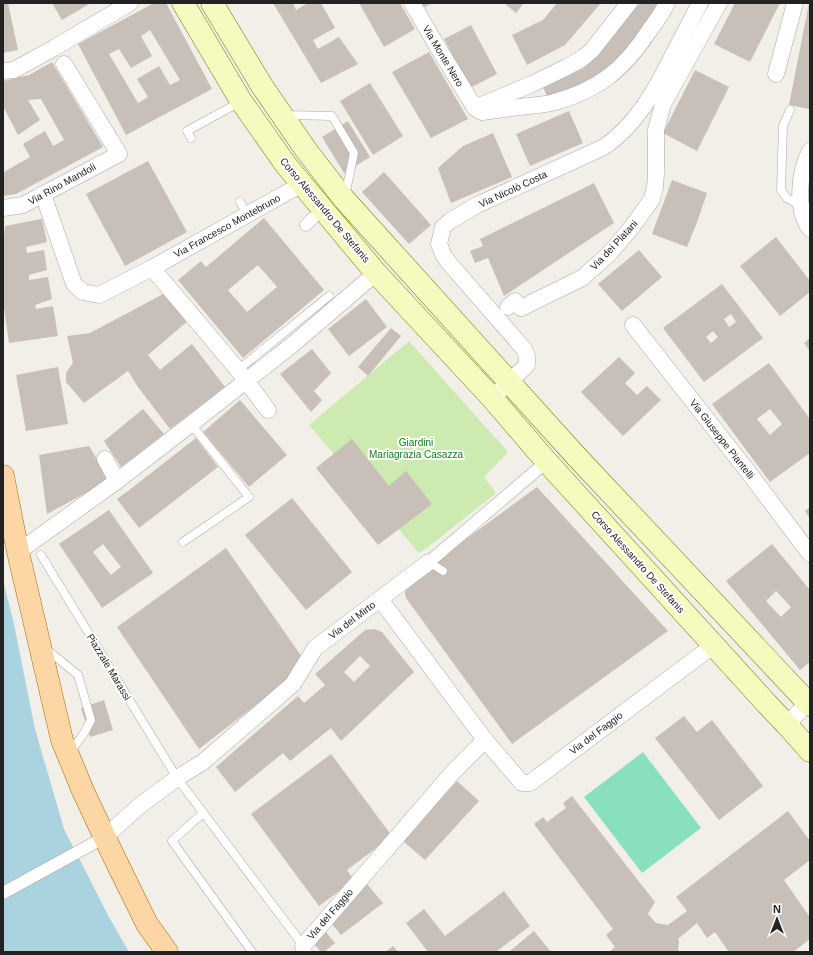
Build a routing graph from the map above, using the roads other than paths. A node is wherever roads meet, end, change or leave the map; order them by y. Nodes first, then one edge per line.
1 (130, 3) edge
2 (183, 3) edge
3 (212, 3) edge
4 (412, 3) edge
5 (629, 3) edge
6 (667, 3) edge
7 (700, 3) edge
8 (719, 3) edge
9 (795, 3) edge
10 (64, 64) dead end
11 (3, 72) edge
12 (776, 74) dead end
13 (657, 100) junction
14 (241, 101) junction
15 (476, 108) junction
16 (790, 110) dead end
17 (282, 115) junction
18 (191, 138) dead end
19 (810, 152) edge
20 (302, 184) junction
21 (44, 194) junction
22 (344, 198) junction
23 (800, 204) junction
24 (3, 208) edge
25 (810, 228) edge
26 (152, 268) junction
27 (376, 272) junction
28 (328, 296) dead end
29 (508, 307) dead end
30 (633, 325) dead end
31 (242, 376) junction
32 (510, 382) junction
33 (492, 398) junction
34 (268, 410) dead end
35 (191, 424) junction
36 (105, 459) dead end
37 (538, 469) dead end
38 (3, 476) edge
39 (117, 481) junction
40 (183, 542) dead end
41 (18, 552) junction
42 (810, 554) edge
43 (41, 555) dead end
44 (430, 555) junction
45 (443, 571) dead end
46 (380, 599) junction
47 (40, 645) junction
48 (714, 645) junction
49 (809, 702) edge
50 (788, 725) junction
51 (485, 740) junction
52 (810, 751) edge
53 (68, 754) junction
54 (177, 778) junction
55 (203, 813) junction
56 (96, 842) junction
57 (3, 892) edge
58 (306, 949) edge
59 (167, 952) edge
60 (252, 952) edge

1 - 11 street
2 - 14 main road, Corso Alessandro De Stefanis
3 - 17 main road
4 - 15 street, Via Monte Nero
5 - 15 street
6 - 15 street
7 - 13 street, Via Nicolò Costa
8 - 13 street, Via dei Platani
9 - 12 street
10 - 21 street, Via Rino Mandoli
13 - 29 street, Via dei Platani
13 - 32 street, Via Nicolò Costa
14 - 18 lane
14 - 20 main road, Corso Alessandro De Stefanis
16 - 23 lane
17 - 22 main road
17 - 22 lane
19 - 23 street
20 - 26 street, Via Francesco Montebruno
20 - 27 main road, Corso Alessandro De Stefanis
21 - 24 street, Via Rino Mandoli
21 - 26 street, Via Francesco Montebruno
22 - 32 main road
23 - 25 street
26 - 31 street
27 - 31 street
27 - 33 main road, Corso Alessandro De Stefanis
28 - 31 lane
30 - 42 street, Via Giuseppe Piantelli
31 - 34 street
31 - 35 street
32 - 33 street
32 - 49 main road
33 - 48 main road, Corso Alessandro De Stefanis
35 - 39 street
35 - 40 lane
36 - 39 street
37 - 44 street, Via del Mirto
38 - 41 main road
39 - 41 street
41 - 47 main road
43 - 54 lane, Piazzale Marassi
44 - 45 lane
44 - 46 street, Via del Mirto
46 - 51 street, Via del Faggio
46 - 54 street, Via del Mirto
47 - 53 main road
47 - 53 lane
48 - 50 main road, Corso Alessandro De Stefanis
48 - 51 street, Via del Faggio
49 - 50 street
50 - 52 main road, Corso Alessandro De Stefanis
51 - 58 street, Via del Faggio
53 - 56 main road
54 - 55 lane, Piazzale Marassi
54 - 56 street
55 - 58 lane, Piazzale Marassi
55 - 60 lane
56 - 57 street
56 - 59 main road

